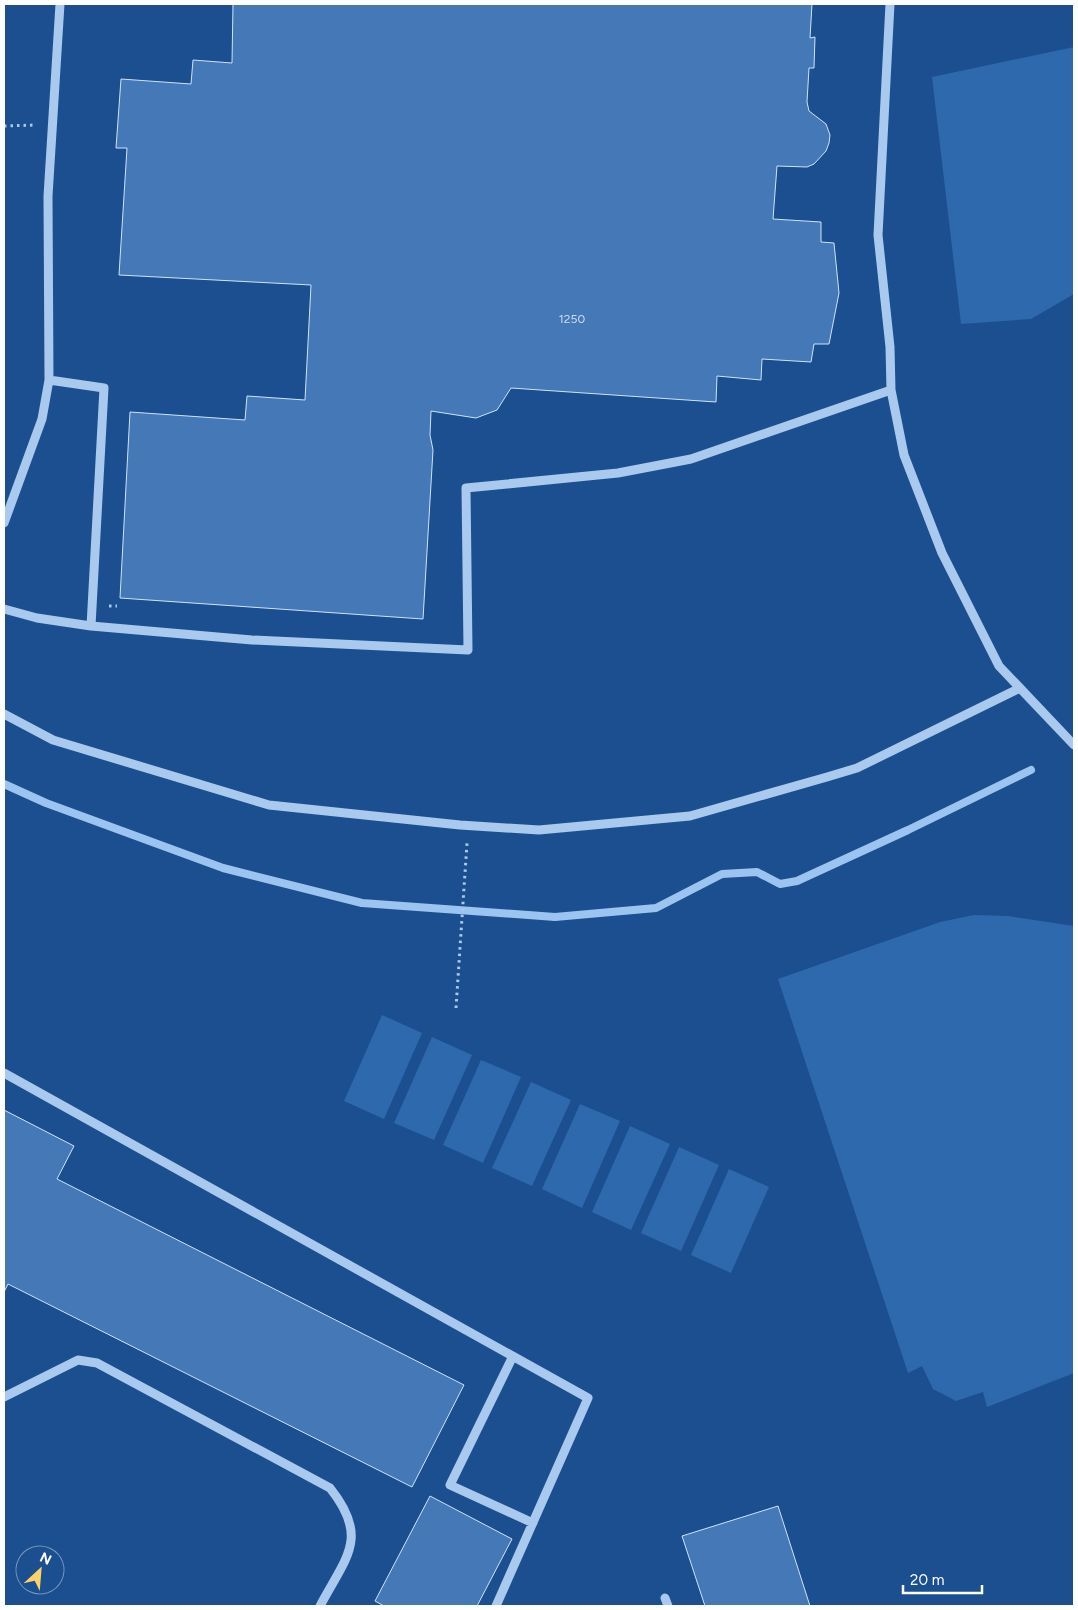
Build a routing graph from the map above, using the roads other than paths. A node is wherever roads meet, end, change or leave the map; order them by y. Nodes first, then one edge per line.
1 (60, 4) edge
2 (890, 4) edge
3 (49, 380) junction
4 (892, 390) junction
5 (4, 523) edge
6 (4, 609) edge
7 (91, 626) junction
8 (1020, 688) junction
9 (4, 714) edge
10 (1074, 745) edge
11 (4, 1073) edge
12 (513, 1356) junction
13 (4, 1397) edge
14 (533, 1524) junction
15 (320, 1606) edge
16 (496, 1606) edge

1 - 3 lane
2 - 4 lane
3 - 5 lane
3 - 7 lane
4 - 7 lane
4 - 8 lane
6 - 7 lane
8 - 9 lane
8 - 10 lane
11 - 12 lane
12 - 14 lane
12 - 14 lane
13 - 15 lane
14 - 16 lane

